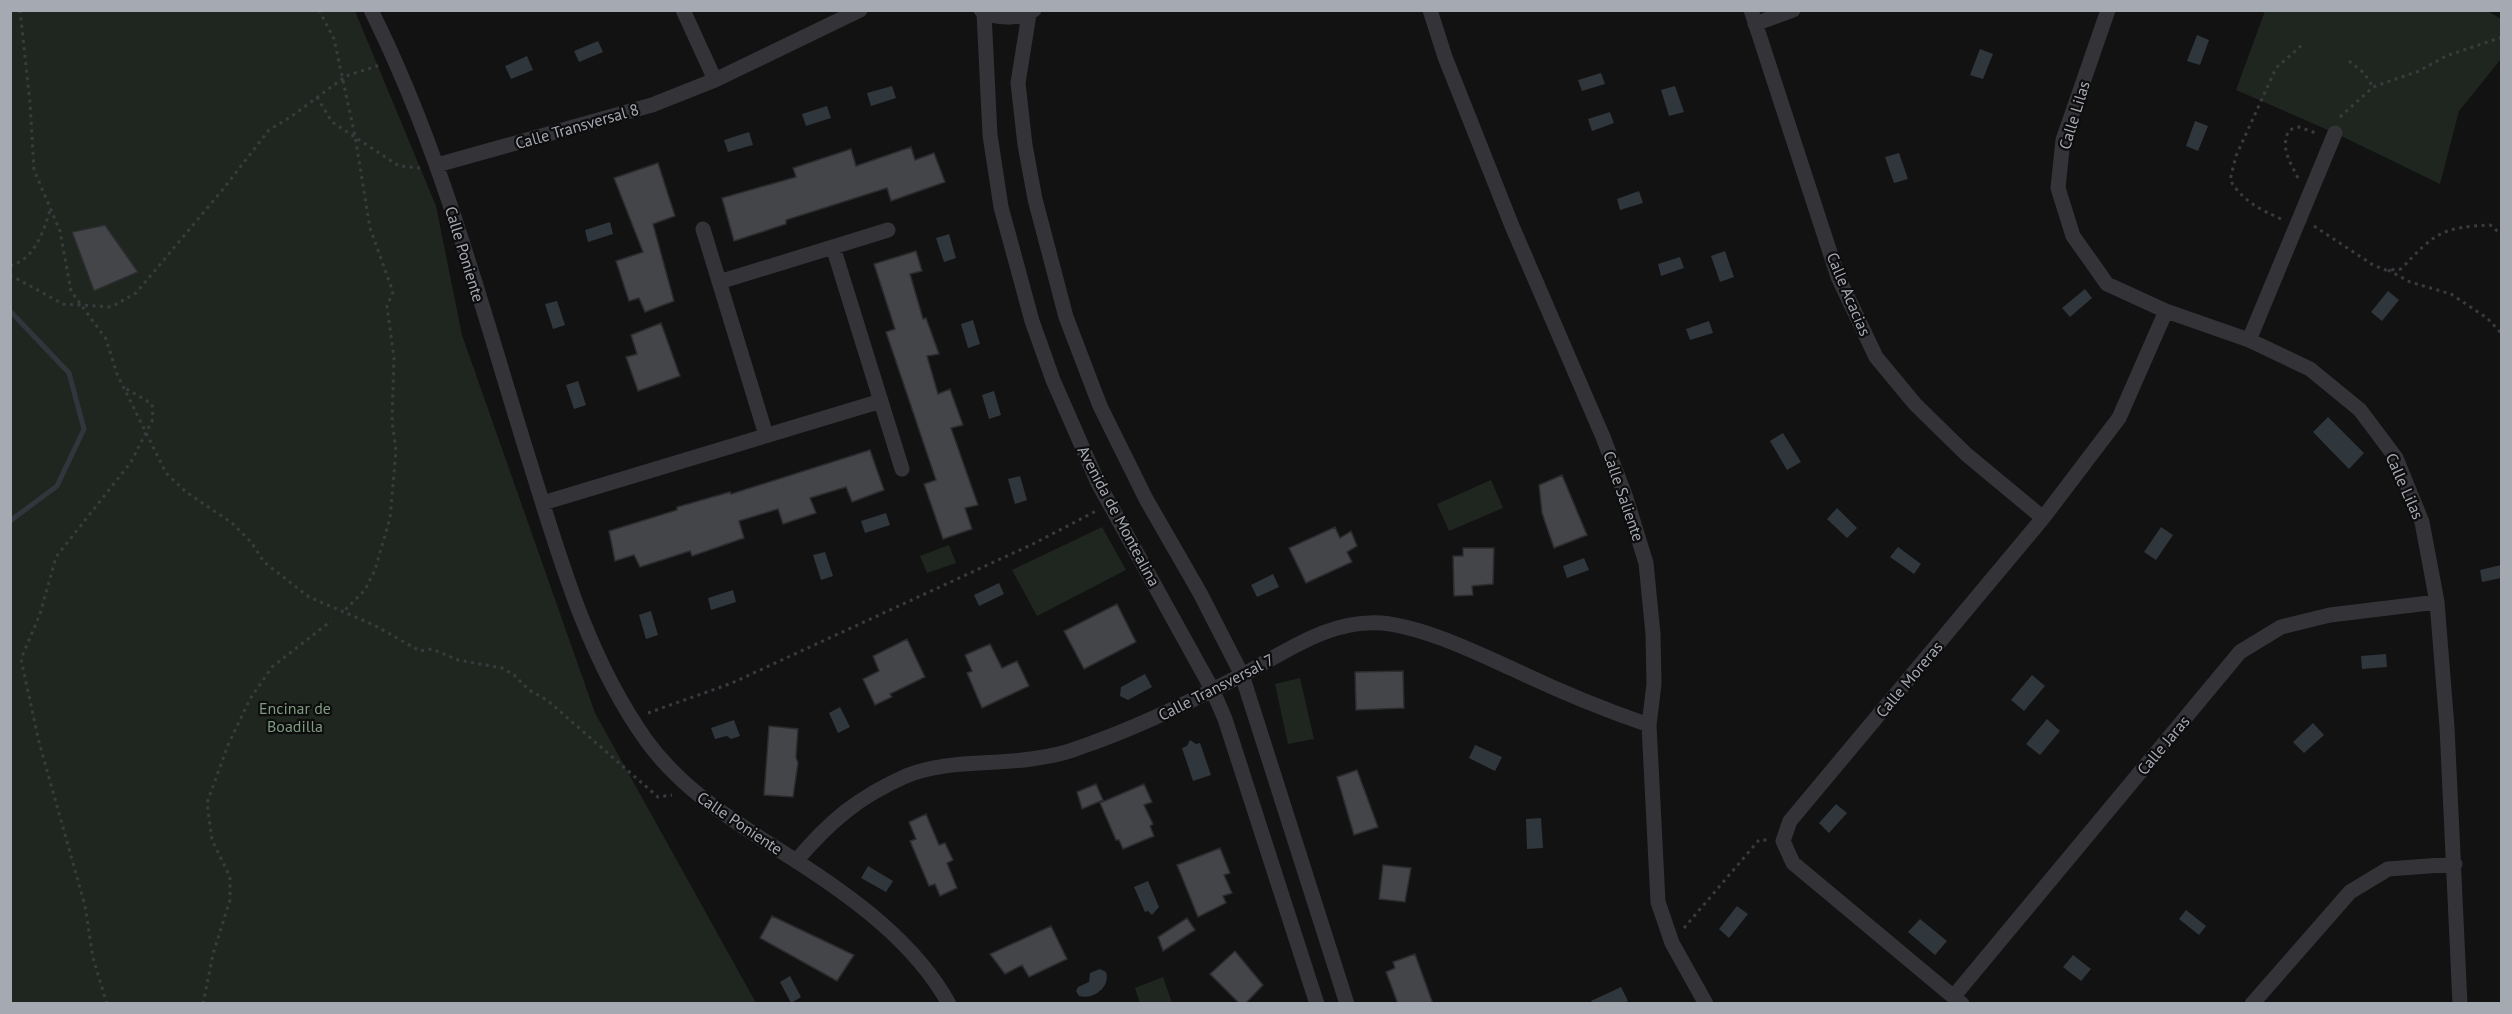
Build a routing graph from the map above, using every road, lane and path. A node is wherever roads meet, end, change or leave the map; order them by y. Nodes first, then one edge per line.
1 (20, 10) edge
2 (319, 10) edge
3 (371, 10) edge
4 (683, 10) edge
5 (860, 10) edge
6 (1430, 10) edge
7 (1793, 10) edge
8 (2108, 10) edge
9 (982, 12) edge
10 (1032, 12) edge
11 (1753, 17) edge
12 (2502, 37) edge
13 (2303, 44) dead end
14 (396, 60) junction
15 (2349, 61) dead end
16 (342, 78) junction
17 (715, 80) junction
18 (2373, 87) junction
19 (316, 97) junction
20 (2335, 133) joint
21 (355, 136) junction
22 (2329, 149) junction
23 (437, 165) junction
24 (2300, 184) dead end
25 (51, 209) junction
26 (2298, 221) junction
27 (703, 229) dead end
28 (888, 230) dead end
29 (2502, 235) edge
30 (833, 247) junction
31 (10, 266) edge
32 (2386, 270) junction
33 (10, 275) edge
34 (719, 282) junction
35 (82, 305) junction
36 (2166, 311) junction
37 (2502, 334) edge
38 (2249, 340) junction
39 (124, 388) junction
40 (881, 400) junction
41 (145, 434) junction
42 (766, 435) junction
43 (902, 469) dead end
44 (543, 503) junction
45 (1110, 504) junction
46 (2043, 518) junction
47 (2437, 602) junction
48 (342, 613) junction
49 (332, 621) dead end
50 (1242, 675) junction
51 (1212, 689) junction
52 (632, 718) junction
53 (1649, 725) junction
54 (685, 785) junction
55 (1782, 841) junction
56 (796, 861) junction
57 (2455, 864) junction
58 (1672, 943) junction
59 (1958, 1000) edge
60 (107, 1004) edge
61 (202, 1004) edge
62 (949, 1004) edge
63 (1317, 1004) edge
64 (1347, 1004) edge
65 (1706, 1004) edge
66 (2252, 1004) edge
67 (2460, 1004) edge

1 - 25 path
2 - 16 path
3 - 14 street, Calle Poniente
4 - 17 street
5 - 17 street, Calle Transversal 8
6 - 53 street, Calle Saliente
7 - 11 street
8 - 36 street, Calle Lilas
9 - 10 street
9 - 45 street, Avenida de Montealina
10 - 50 street, Avenida de Montealina
11 - 46 street, Calle Acacias
12 - 18 path
13 - 26 path
14 - 16 path
14 - 23 street, Calle Poniente
15 - 18 path
16 - 19 path
16 - 21 path
17 - 23 street, Calle Transversal 8
18 - 20 path
19 - 21 path
19 - 35 path
20 - 22 street
21 - 23 path
21 - 48 path
22 - 24 path
22 - 26 street
23 - 44 street, Calle Poniente
25 - 31 path
25 - 35 path
26 - 32 path
26 - 38 street
27 - 34 street
28 - 30 street
29 - 32 path
30 - 34 street
30 - 40 street
32 - 37 path
33 - 35 path
34 - 42 street
35 - 39 path
36 - 38 street, Calle Lilas
36 - 46 street, Calle Moreras
38 - 47 street, Calle Lilas
39 - 41 path
39 - 41 path
40 - 42 street
40 - 43 street
41 - 48 path
41 - 60 path
42 - 44 street
44 - 52 street, Calle Poniente
45 - 51 street, Avenida de Montealina
45 - 52 path
46 - 55 street, Calle Moreras
47 - 57 street, Calle Lilas
47 - 59 street, Calle Jaras
48 - 54 path
49 - 61 path
50 - 51 street, Calle Transversal 7
50 - 53 street, Calle Transversal 7
50 - 64 street, Avenida de Montealina
51 - 56 street, Calle Transversal 7
51 - 63 street, Avenida de Montealina
52 - 54 street, Calle Poniente
53 - 58 street, Calle Saliente
54 - 56 street, Calle Poniente
55 - 58 path
55 - 59 street
56 - 62 street, Calle Poniente
57 - 66 street
57 - 67 street, Calle Lilas
58 - 65 street, Calle Saliente

